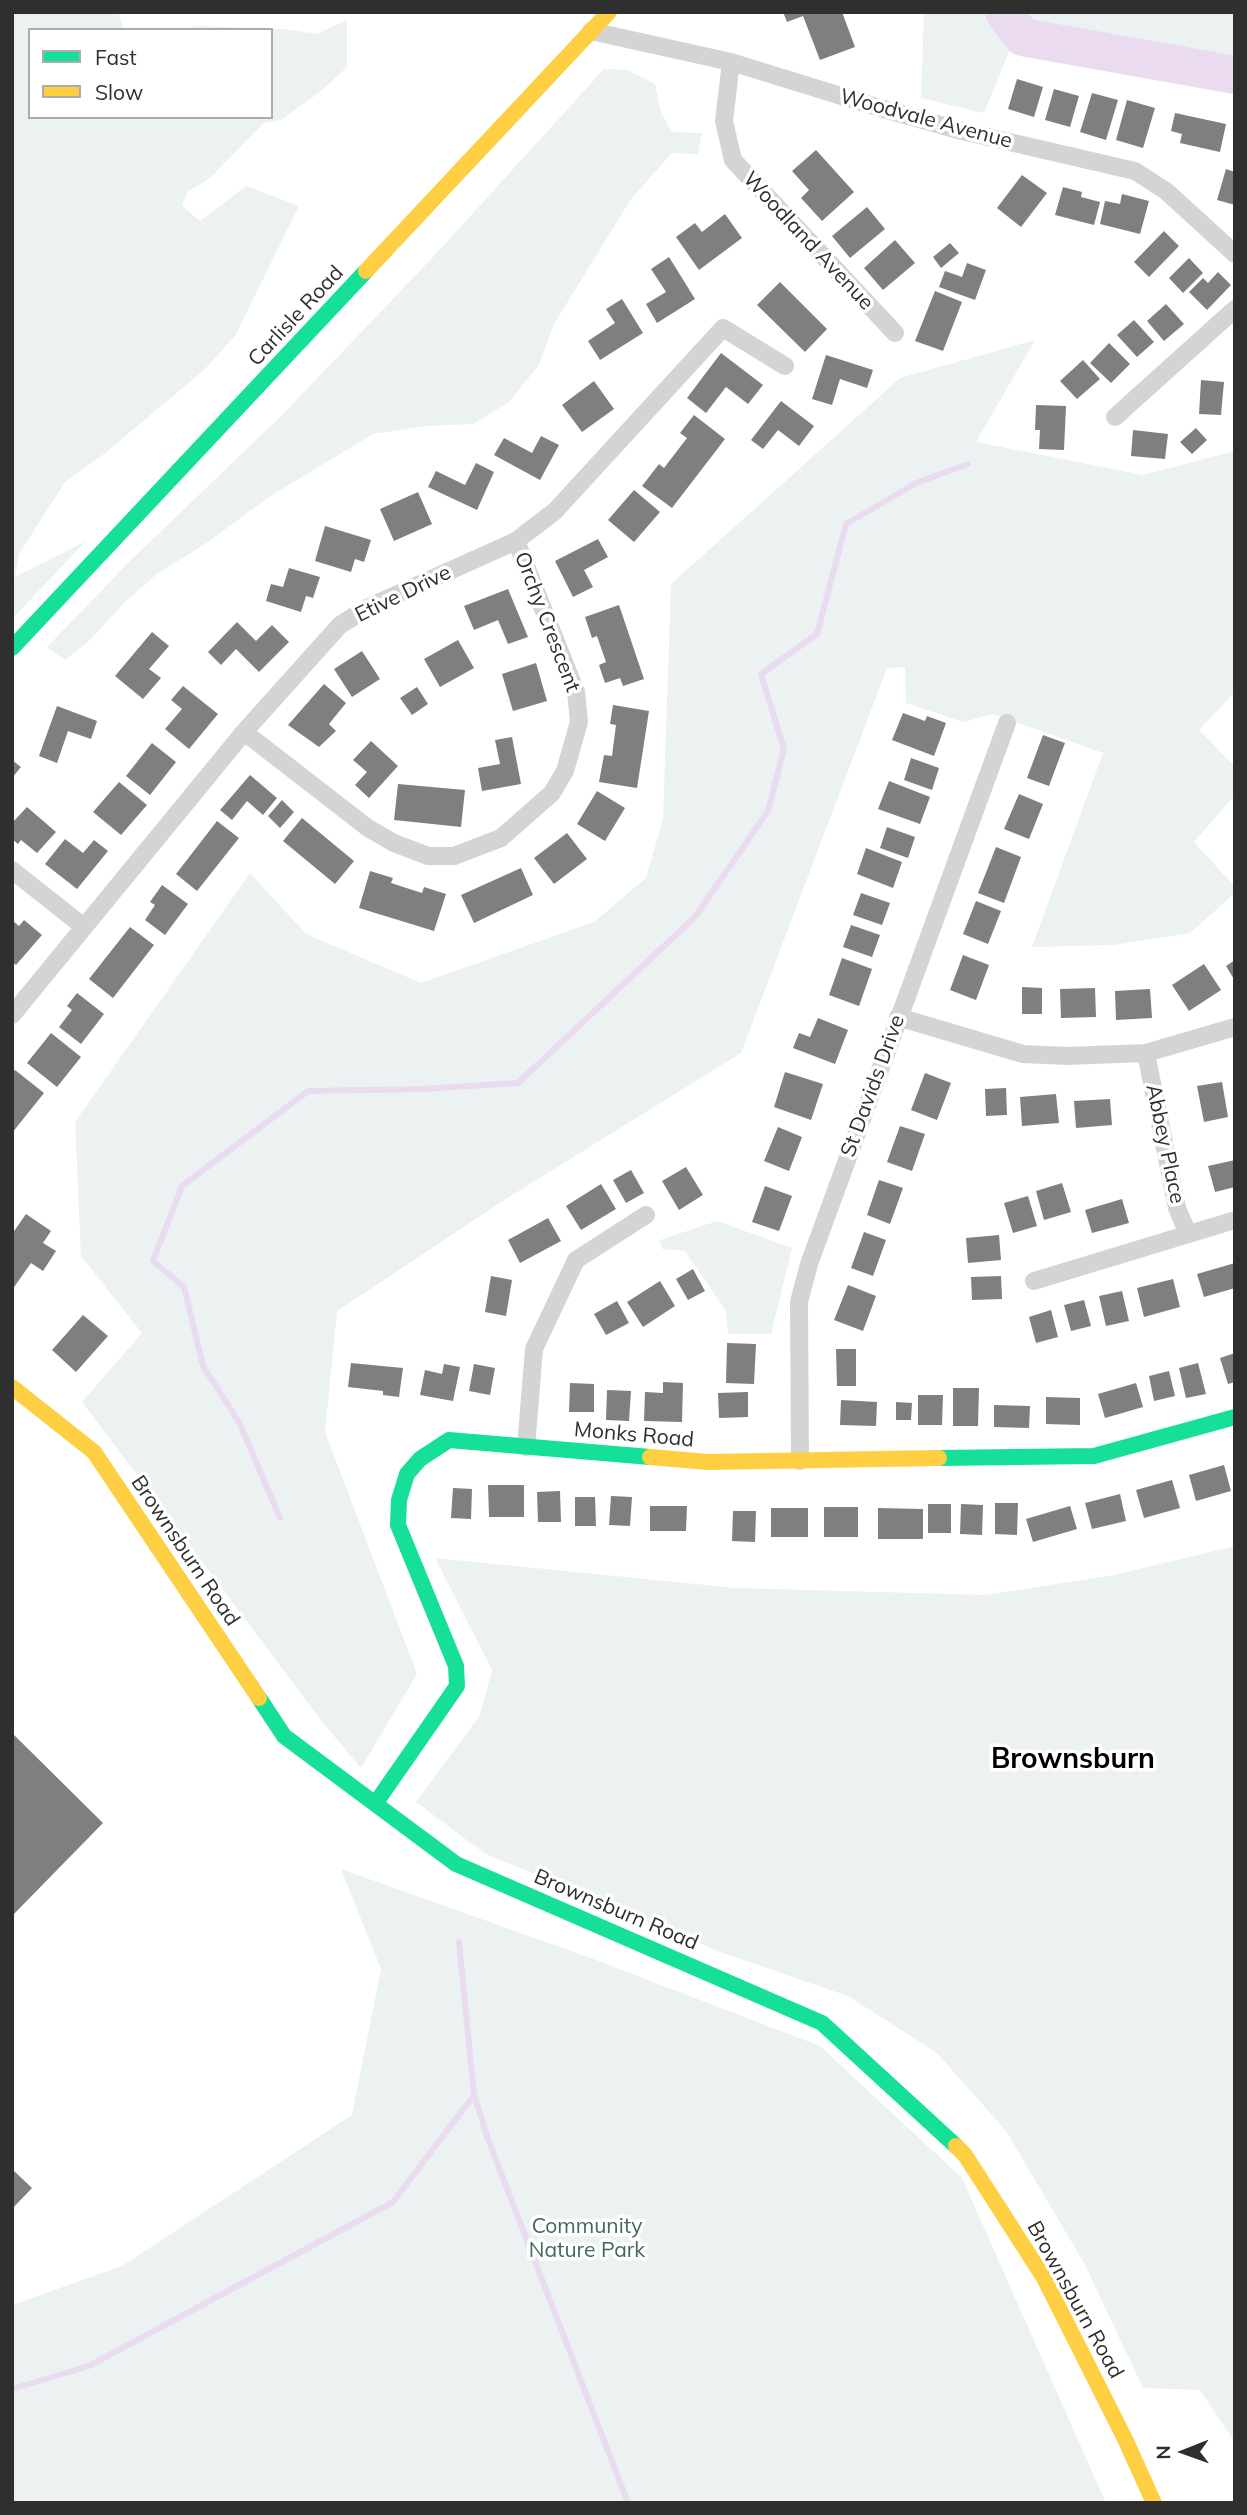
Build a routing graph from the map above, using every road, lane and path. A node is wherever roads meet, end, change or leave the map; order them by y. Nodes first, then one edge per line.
1 (609, 12) edge
2 (591, 31) junction
3 (731, 61) junction
4 (1235, 254) edge
5 (1235, 309) edge
6 (895, 333) dead end
7 (785, 366) dead end
8 (1115, 418) dead end
9 (516, 541) junction
10 (12, 648) edge
11 (1007, 723) dead end
12 (244, 732) junction
13 (12, 870) edge
14 (84, 927) junction
15 (12, 1016) edge
16 (898, 1017) junction
17 (1235, 1027) edge
18 (1146, 1053) junction
19 (646, 1215) dead end
20 (1235, 1220) edge
21 (1188, 1234) junction
22 (1034, 1280) dead end
23 (12, 1387) edge
24 (1235, 1417) edge
25 (526, 1447) junction
26 (800, 1461) junction
27 (375, 1804) junction
28 (1154, 2503) edge

1 - 2 main road, Carlisle Road
2 - 3 street, Woodvale Avenue
2 - 10 main road, Carlisle Road
3 - 4 street, Woodvale Avenue
3 - 6 street, Woodland Avenue
5 - 8 street
7 - 9 street, Etive Drive
9 - 12 street, Etive Drive
9 - 12 street, Orchy Crescent
11 - 16 street, St Davids Drive
12 - 14 street, Etive Drive
13 - 14 street
14 - 15 street, Etive Drive
16 - 18 street
16 - 26 street, St Davids Drive
17 - 18 street
18 - 21 street, Abbey Place
19 - 25 street
20 - 21 street, Abbey Place
21 - 22 street, Abbey Place
23 - 27 main road, Brownsburn Road
24 - 26 main road, Monks Road
25 - 26 main road, Monks Road
25 - 27 main road, Monks Road
27 - 28 main road, Brownsburn Road

